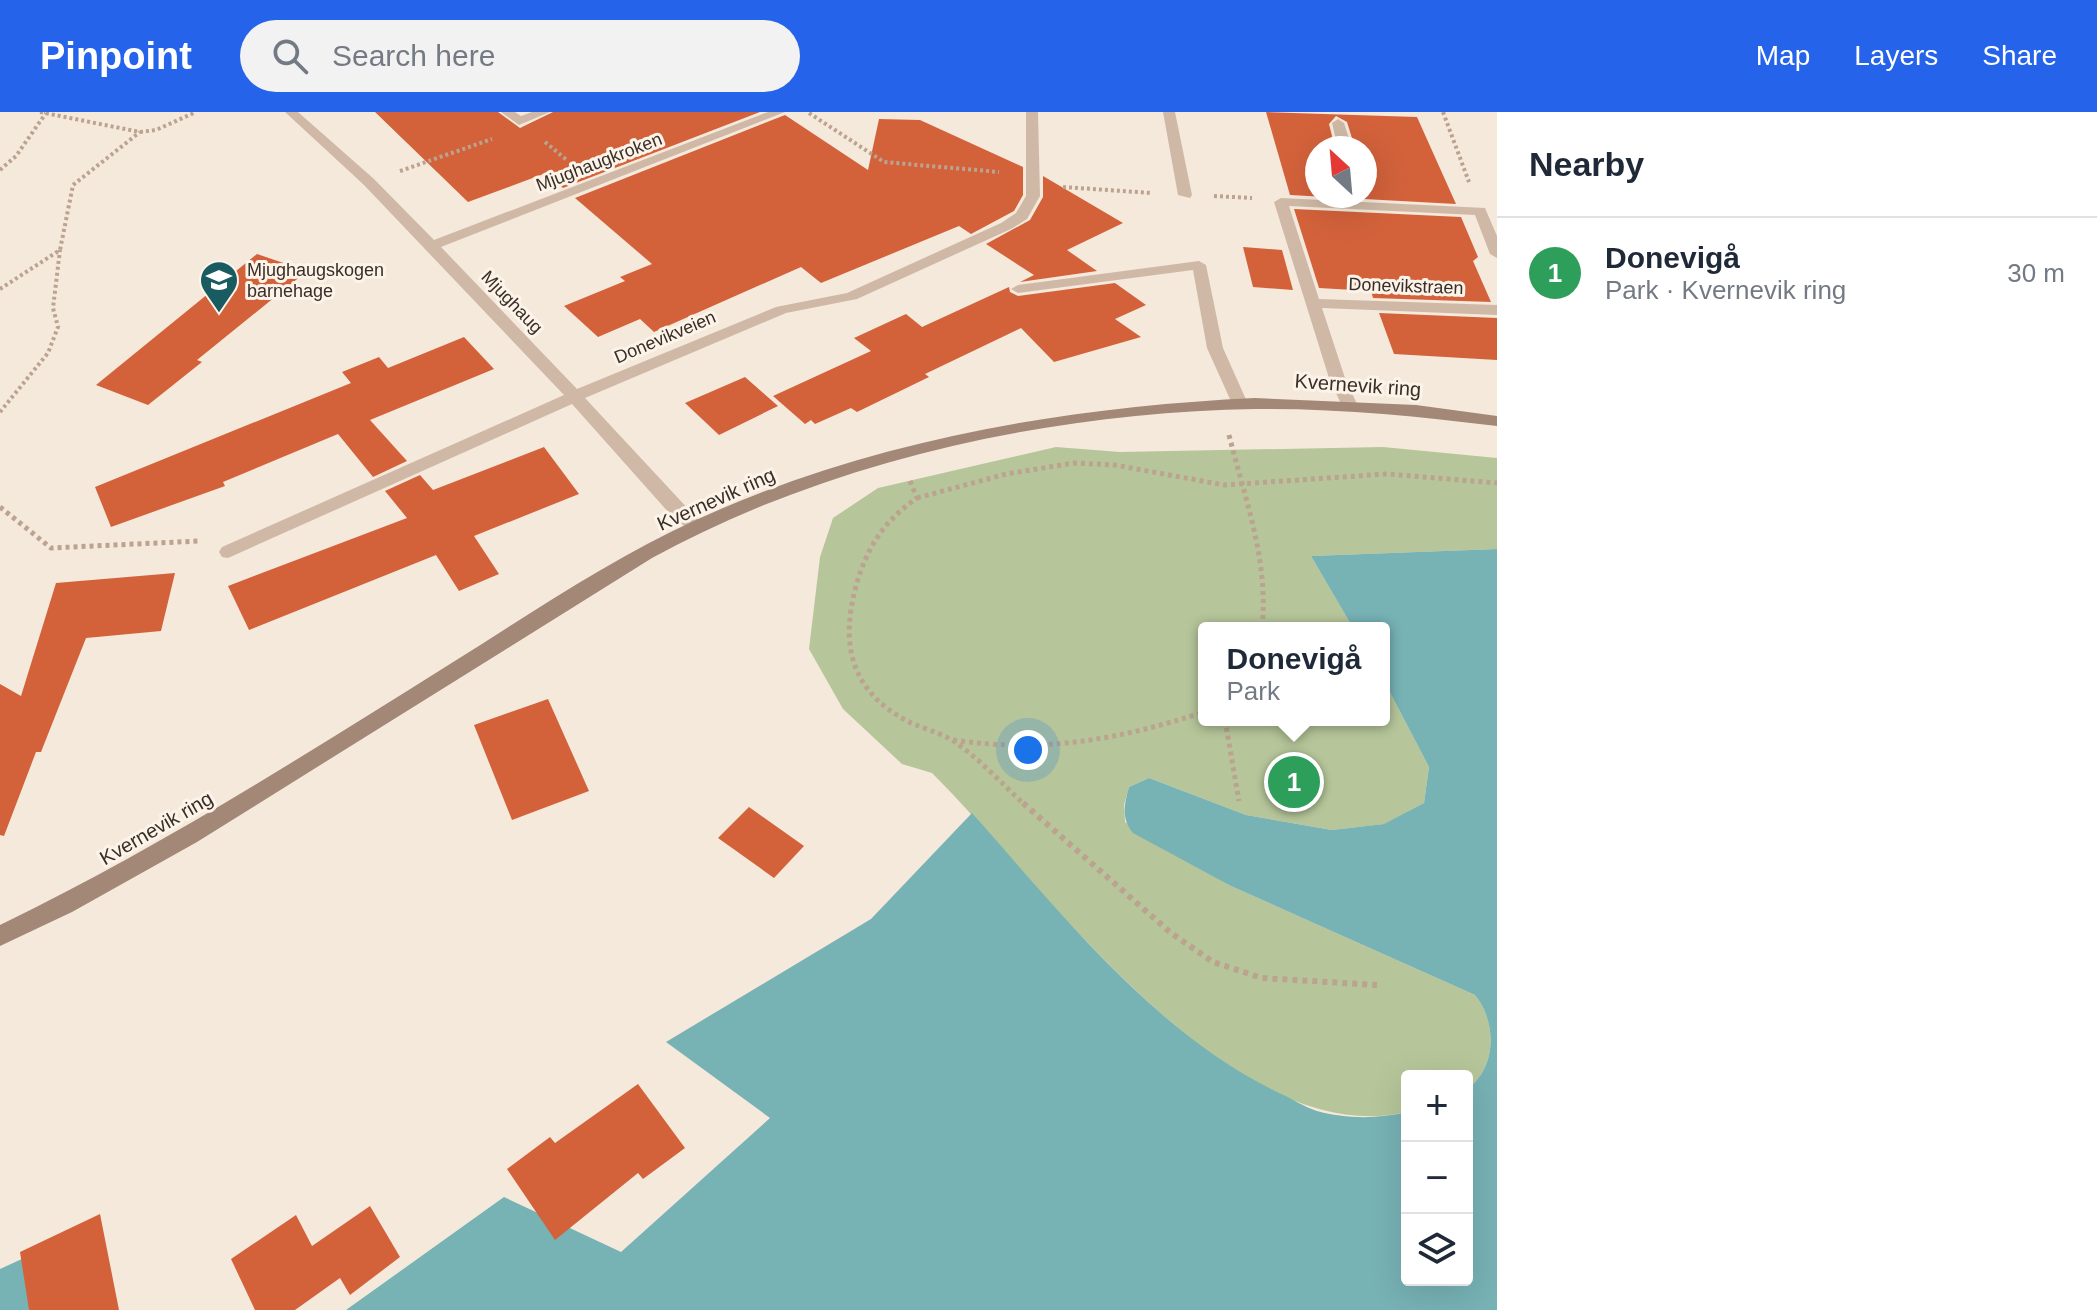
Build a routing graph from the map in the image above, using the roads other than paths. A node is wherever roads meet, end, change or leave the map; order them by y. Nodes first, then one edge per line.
1 (291, 112) edge
2 (507, 112) edge
3 (544, 112) edge
4 (779, 112) edge
5 (1032, 112) edge
6 (1169, 112) edge
7 (1338, 123) dead end
8 (1342, 136) edge
9 (1185, 195) dead end
10 (1305, 201) edge
11 (1377, 201) edge
12 (432, 246) junction
13 (1497, 254) edge
14 (1018, 289) dead end
15 (1314, 303) junction
16 (1497, 310) edge
17 (574, 396) junction
18 (1240, 404) junction
19 (1349, 404) junction
20 (1497, 421) edge
21 (696, 527) junction
22 (228, 552) dead end
23 (0, 936) edge

1 - 12 street, Mjughaug
2 - 3 street
4 - 12 street, Mjughaugkroken
5 - 17 street, Donevikveien
6 - 9 street
7 - 8 street
10 - 15 street
11 - 13 street
12 - 17 street, Mjughaug
14 - 18 street
15 - 16 street, Donevikstraen
15 - 19 street
17 - 21 street, Mjughaug
17 - 22 street, Donevikveien
18 - 19 main road, Kvernevik ring
18 - 21 main road, Kvernevik ring
19 - 20 main road, Kvernevik ring
21 - 23 main road, Kvernevik ring

